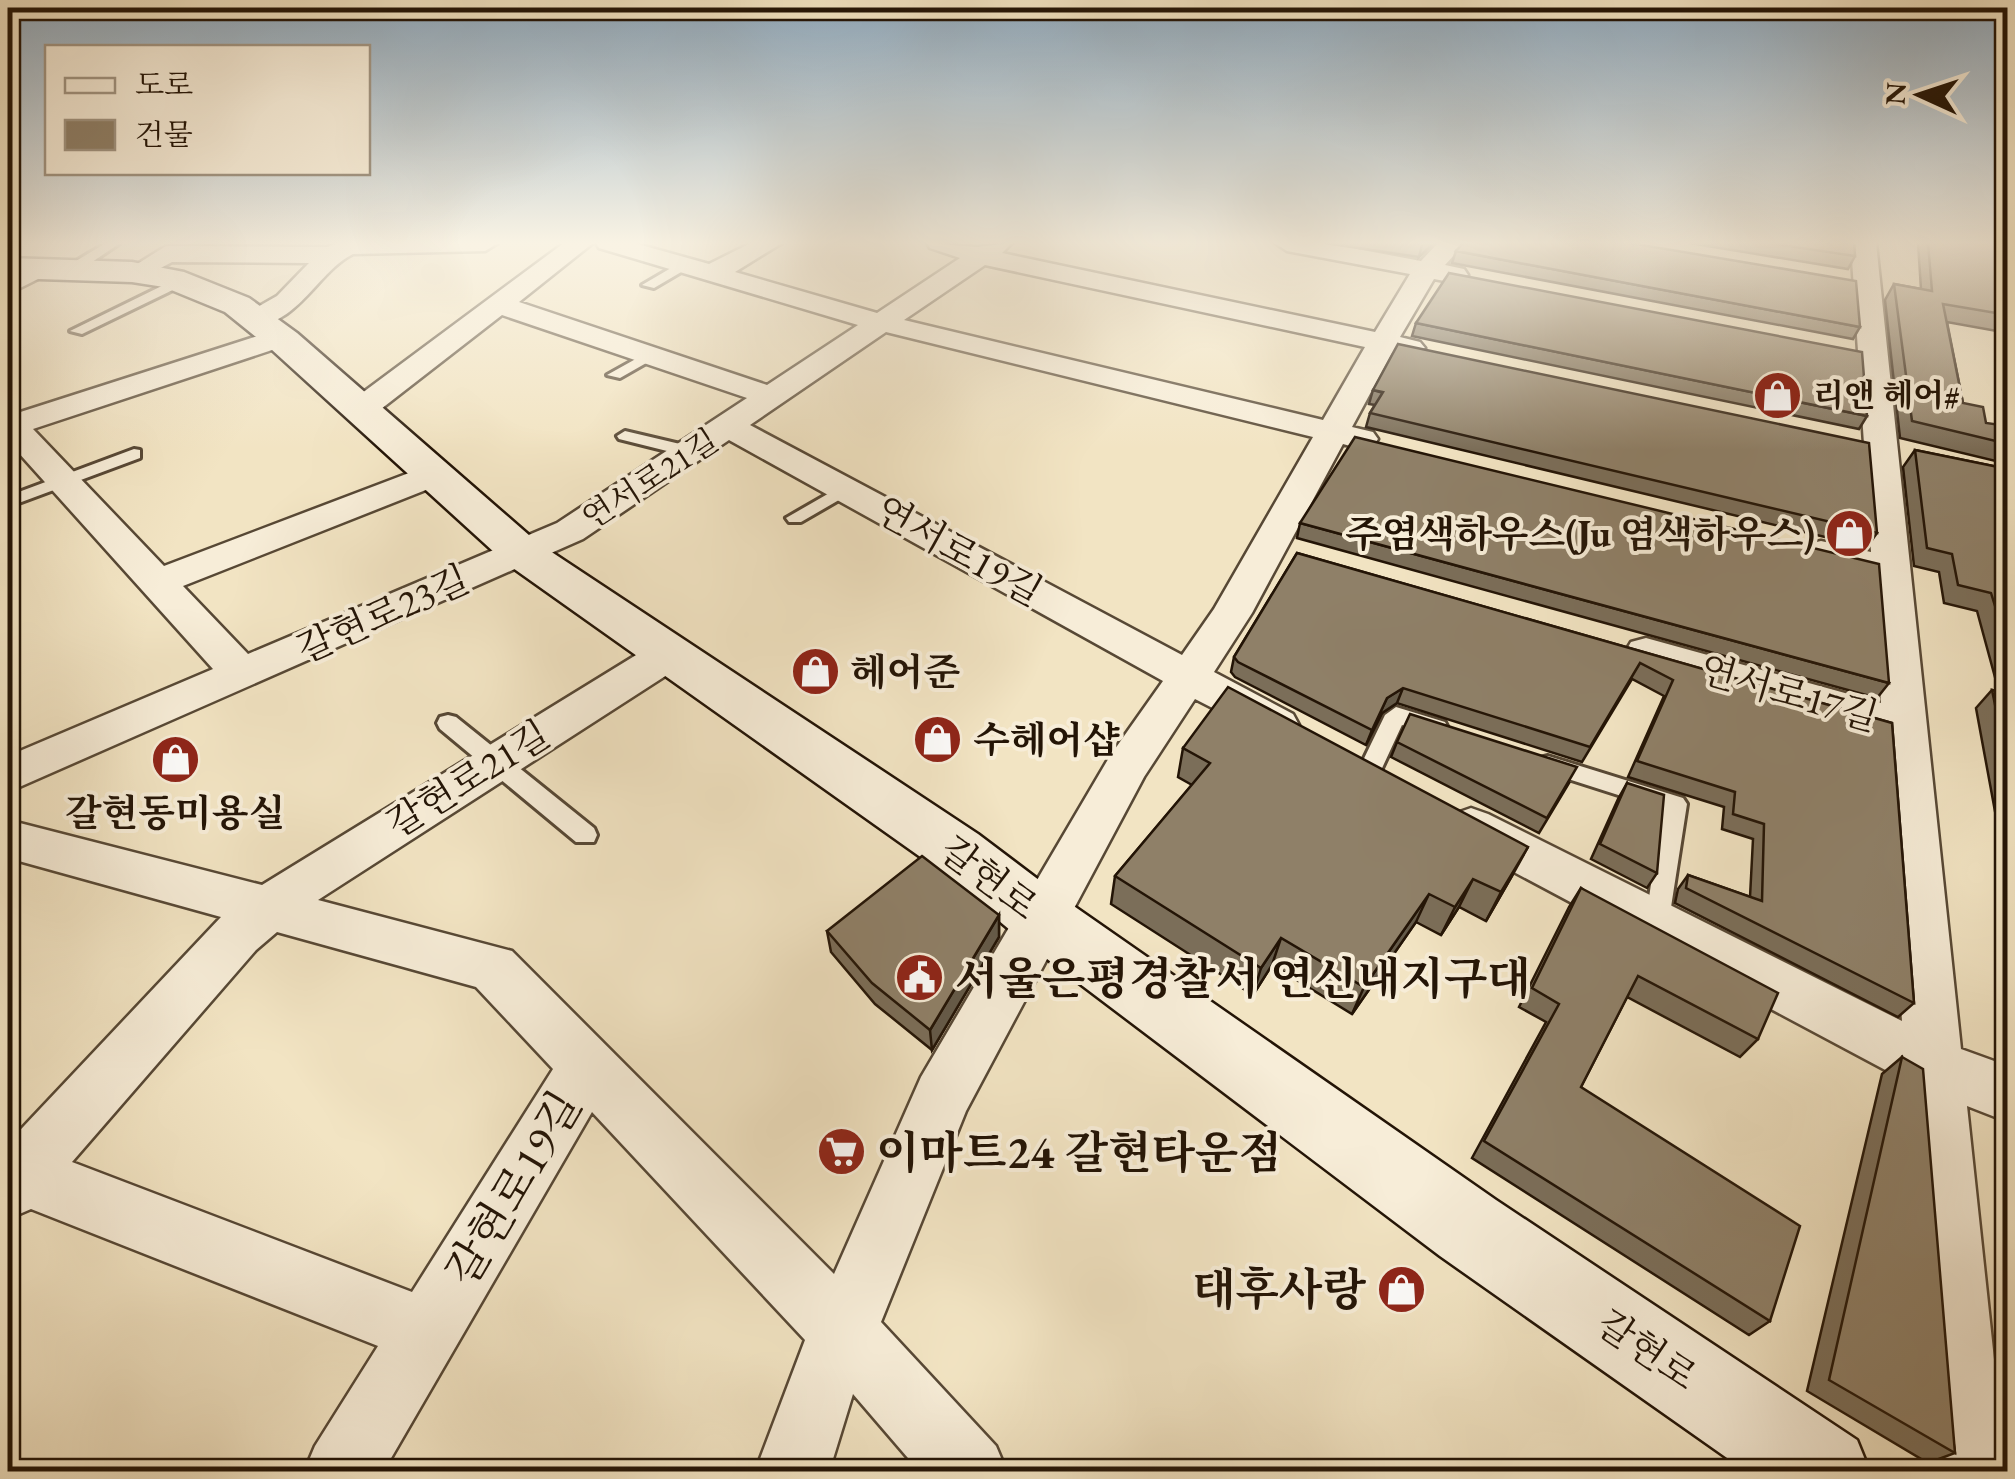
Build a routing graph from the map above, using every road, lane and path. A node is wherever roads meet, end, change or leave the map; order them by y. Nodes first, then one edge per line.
1 (116, 312) edge
2 (246, 312) edge
3 (279, 312) edge
4 (488, 312) edge
5 (521, 312) edge
6 (844, 312) edge
7 (893, 312) edge
8 (1256, 312) edge
9 (1403, 312) edge
10 (1855, 312) edge
11 (878, 322) junction
12 (267, 328) junction
13 (76, 331) dead end
14 (1383, 342) junction
15 (1440, 354) edge
16 (650, 356) junction
17 (616, 375) dead end
18 (773, 397) junction
19 (361, 409) junction
20 (9, 425) edge
21 (730, 427) junction
22 (1332, 432) junction
23 (625, 436) dead end
24 (1390, 446) edge
25 (690, 452) junction
26 (134, 454) dead end
27 (434, 475) junction
28 (64, 481) junction
29 (845, 489) junction
30 (8, 502) edge
31 (794, 518) dead end
32 (1796, 545) edge
33 (522, 553) junction
34 (1892, 569) junction
35 (157, 582) junction
36 (1606, 641) edge
37 (669, 654) junction
38 (243, 674) junction
39 (1188, 676) junction
40 (448, 723) dead end
41 (1906, 726) junction
42 (1452, 733) edge
43 (1526, 757) edge
44 (493, 763) junction
45 (1371, 774) junction
46 (8, 775) edge
47 (585, 836) dead end
48 (8, 840) edge
49 (270, 908) junction
50 (1045, 921) junction
51 (1658, 925) junction
52 (587, 1066) junction
53 (1935, 1067) junction
54 (2008, 1094) edge
55 (14, 1181) edge
56 (426, 1331) junction
57 (843, 1331) junction
58 (341, 1472) edge
59 (792, 1472) edge
60 (970, 1472) edge
61 (1826, 1472) edge
62 (1970, 1472) edge

1 - 13 lane
2 - 12 main road, 갈현로
3 - 12 street
4 - 19 street
5 - 16 street, 연서로21길
6 - 11 street
7 - 11 street, 연서로21길
8 - 14 street
9 - 14 street
10 - 34 street, 연서로17길
11 - 18 street, 연서로21길
11 - 22 street
12 - 19 main road, 갈현로
12 - 20 street
14 - 15 street
14 - 22 street
16 - 17 lane
16 - 18 street, 연서로21길
18 - 21 street, 연서로21길
19 - 27 main road, 갈현로
20 - 28 street
21 - 25 street, 연서로21길
21 - 29 street, 연서로19길
22 - 24 street
22 - 39 street
23 - 25 lane
25 - 33 street, 연서로21길
26 - 28 lane
27 - 33 main road, 갈현로
27 - 35 street
28 - 30 lane
28 - 35 street
29 - 31 lane
29 - 39 street, 연서로19길
32 - 34 street
33 - 37 main road, 갈현로
33 - 38 street, 갈현로23길
34 - 41 street, 연서로17길
35 - 38 street
36 - 41 street, 연서로17길
37 - 44 street, 갈현로21길
37 - 50 main road, 갈현로
38 - 46 street, 갈현로23길
39 - 45 street
39 - 50 street
40 - 44 lane
41 - 53 street, 연서로17길
42 - 45 lane
43 - 51 lane
44 - 47 lane
44 - 49 street, 갈현로21길
45 - 51 street
48 - 49 street
49 - 52 street
49 - 55 street, 갈현로21길
50 - 57 street
50 - 61 main road, 갈현로
51 - 53 street
52 - 56 street, 갈현로19길
52 - 57 street, 갈현로19길
53 - 54 street
53 - 62 street, 연서로17길
55 - 56 street, 갈현로21길
56 - 58 street, 갈현로19길
57 - 59 street
57 - 60 street, 갈현로19길

